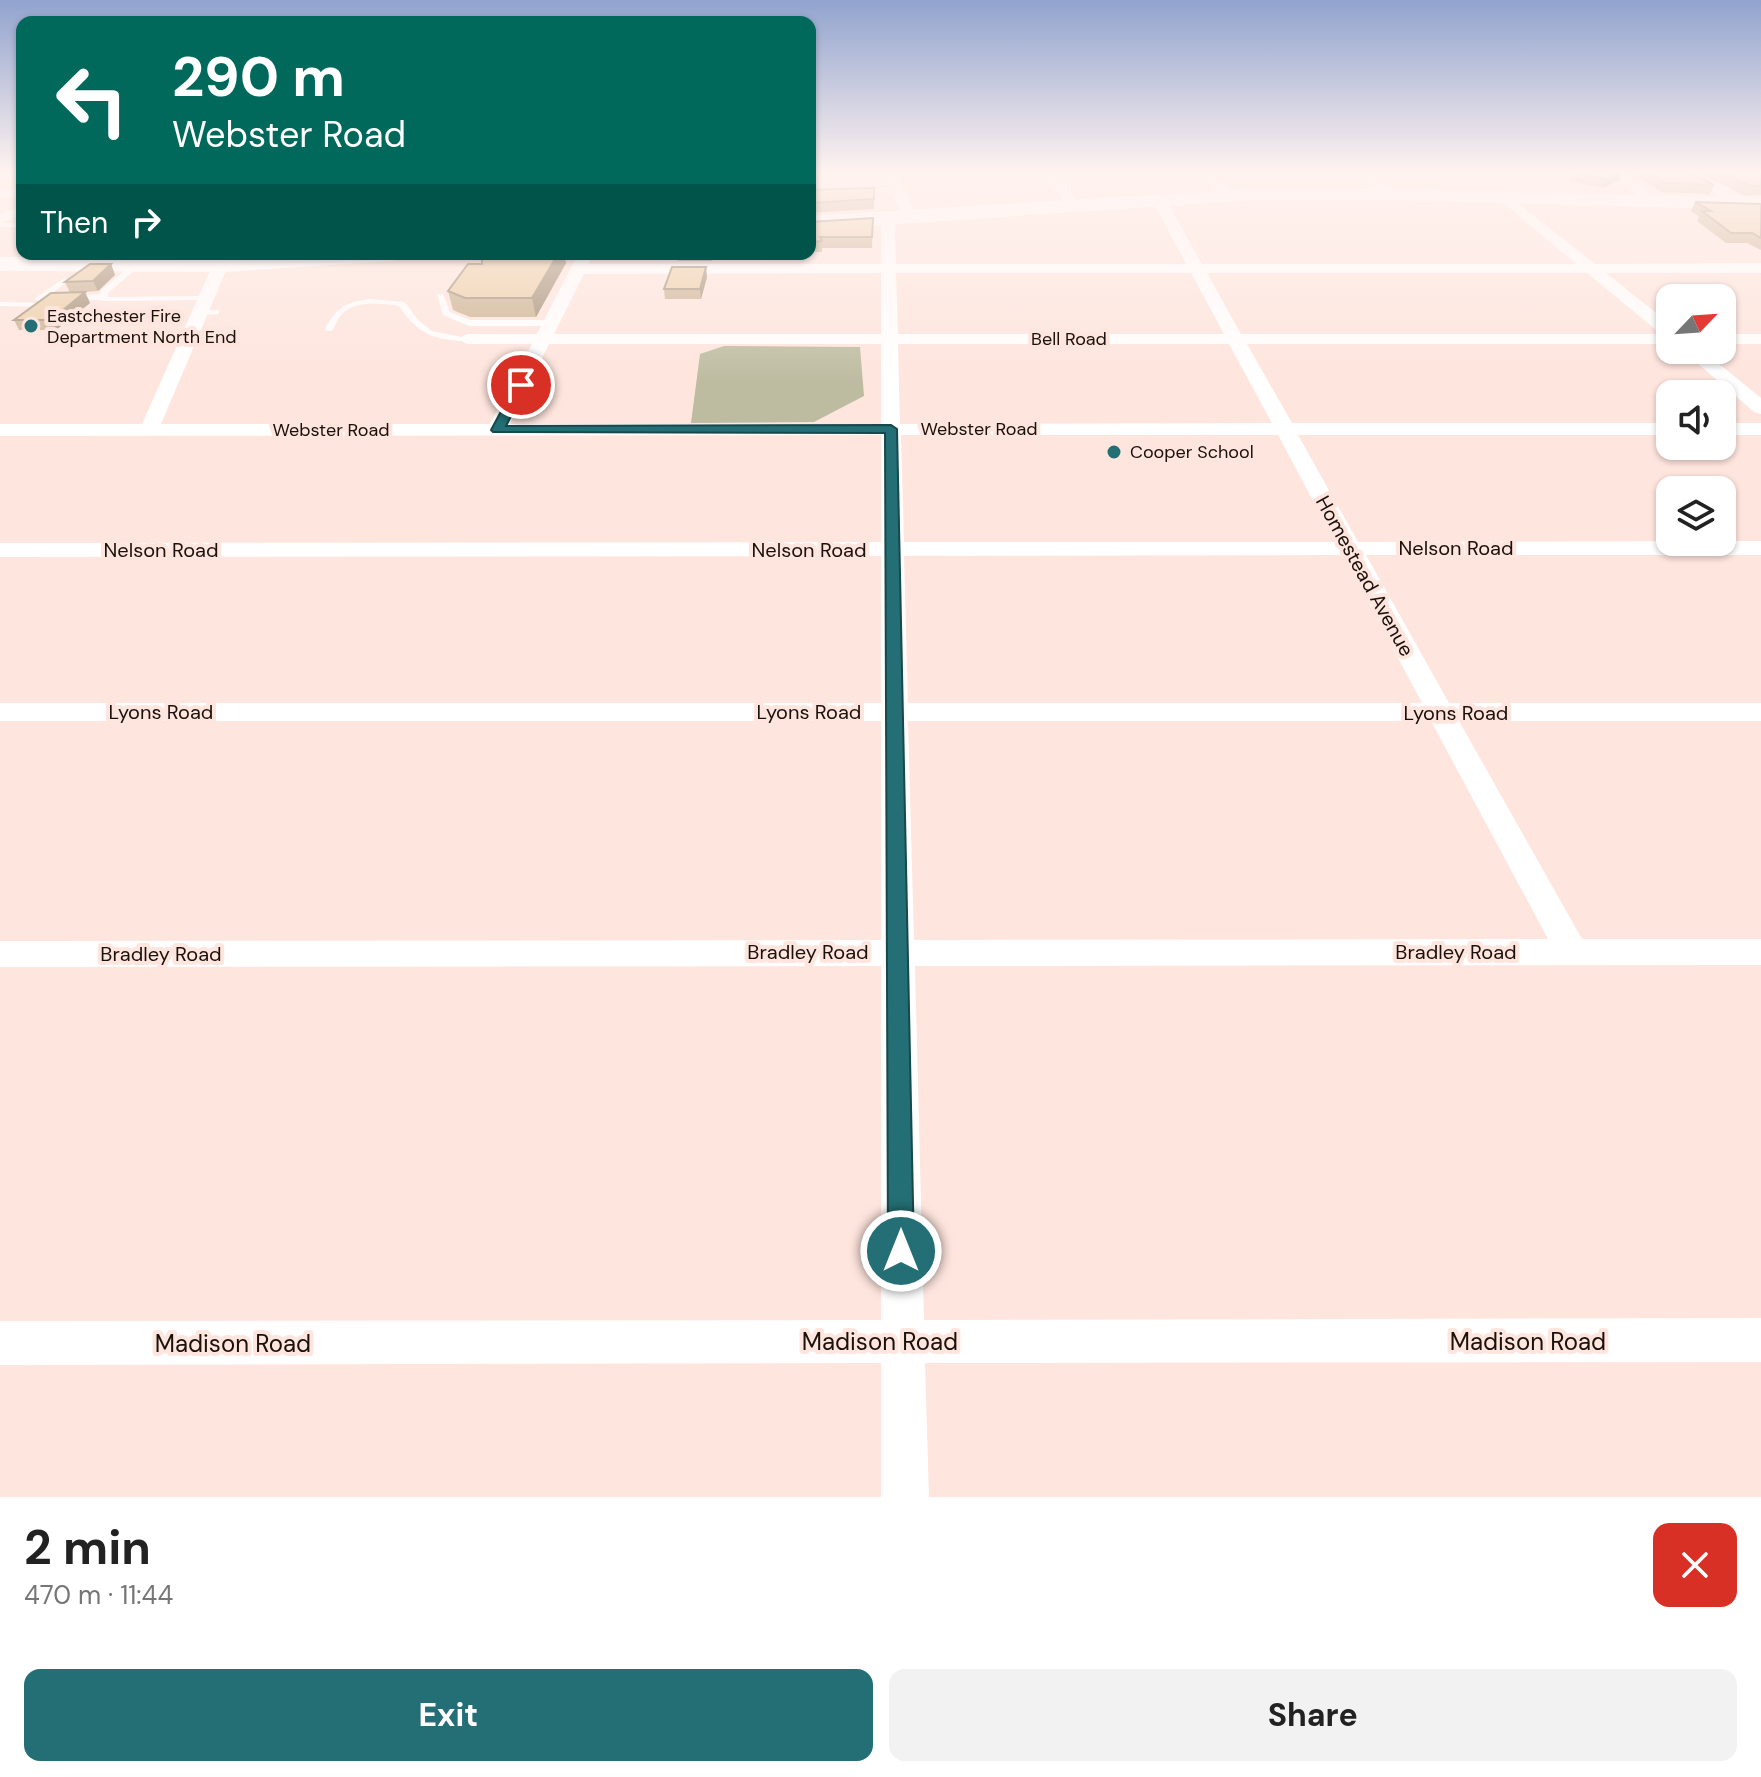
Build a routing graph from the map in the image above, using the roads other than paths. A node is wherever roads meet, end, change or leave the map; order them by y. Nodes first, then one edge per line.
1 (888, 242) edge
2 (1182, 242) edge
3 (1559, 242) edge
4 (204, 260) edge
5 (229, 260) edge
6 (584, 262) edge
7 (0, 264) edge
8 (137, 265) junction
9 (1196, 268) junction
10 (1590, 268) junction
11 (1761, 268) edge
12 (888, 270) junction
13 (64, 280) edge
14 (43, 295) junction
15 (0, 296) edge
16 (104, 296) junction
17 (440, 296) dead end
18 (0, 304) edge
19 (78, 306) edge
20 (207, 308) junction
21 (1656, 324) edge
22 (329, 329) dead end
23 (549, 332) junction
24 (1656, 336) edge
25 (467, 339) joint
26 (890, 339) junction
27 (1235, 339) junction
28 (1736, 339) edge
29 (1761, 339) edge
30 (1708, 364) edge
31 (1761, 408) edge
32 (891, 429) junction
33 (1284, 429) junction
34 (1656, 429) edge
35 (1736, 429) edge
36 (1761, 429) edge
37 (0, 430) edge
38 (149, 430) junction
39 (497, 430) junction
40 (1349, 548) junction
41 (1761, 548) edge
42 (892, 549) junction
43 (0, 550) edge
44 (0, 712) edge
45 (896, 712) junction
46 (1761, 712) edge
47 (1440, 713) junction
48 (897, 952) junction
49 (1572, 952) junction
50 (1761, 952) edge
51 (0, 954) edge
52 (1761, 1340) edge
53 (902, 1341) junction
54 (0, 1343) edge
55 (905, 1497) edge

1 - 12 street
2 - 9 street, Homestead Avenue
3 - 10 street
4 - 8 main road
5 - 20 street
6 - 12 street
6 - 23 street
7 - 8 main road
8 - 16 lane
9 - 10 street
9 - 12 street
9 - 27 street, Homestead Avenue
10 - 11 street
10 - 21 street
12 - 26 street
13 - 14 lane
14 - 15 lane
14 - 16 lane
16 - 20 lane
17 - 23 lane
18 - 19 lane
20 - 38 street
22 - 25 lane
23 - 25 street, Bell Road
23 - 26 street, Bell Road
23 - 39 street
24 - 27 street, Bell Road
26 - 27 street, Bell Road
26 - 32 street
27 - 33 street, Homestead Avenue
28 - 29 street
30 - 31 street
32 - 33 street, Webster Road
32 - 39 street, Webster Road
32 - 42 street
33 - 34 street, Webster Road
33 - 40 street, Homestead Avenue
35 - 36 street
37 - 38 street, Webster Road
38 - 39 street, Webster Road
40 - 41 street, Nelson Road
40 - 42 street, Nelson Road
40 - 47 street, Homestead Avenue
42 - 43 street, Nelson Road
42 - 45 street
44 - 45 street, Lyons Road
45 - 47 street, Lyons Road
45 - 48 street
46 - 47 street, Lyons Road
47 - 49 street, Homestead Avenue
48 - 49 street, Bradley Road
48 - 51 street, Bradley Road
48 - 53 street
49 - 50 street, Bradley Road
52 - 53 street, Madison Road
53 - 54 street, Madison Road
53 - 55 street

